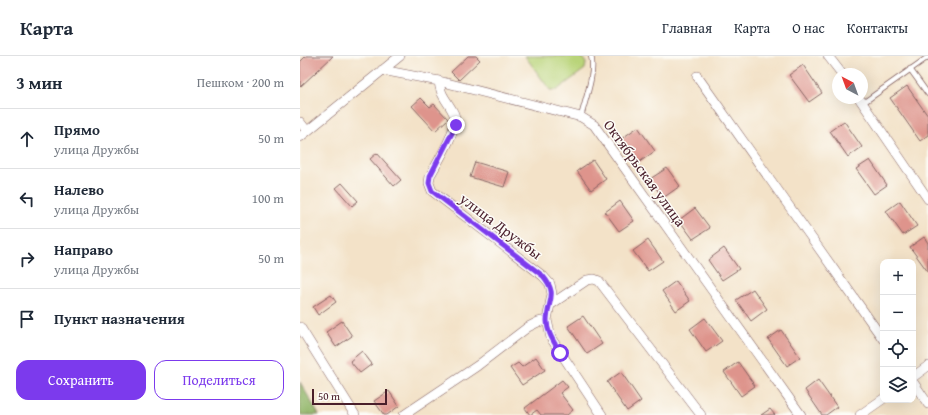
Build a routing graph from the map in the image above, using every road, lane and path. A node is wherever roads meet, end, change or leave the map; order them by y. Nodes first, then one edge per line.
1 (400, 56) edge
2 (591, 56) edge
3 (828, 56) edge
4 (928, 57) edge
5 (837, 68) edge
6 (910, 69) junction
7 (382, 70) junction
8 (697, 76) dead end
9 (439, 81) junction
10 (928, 94) edge
11 (868, 96) edge
12 (864, 104) edge
13 (581, 117) junction
14 (300, 122) edge
15 (304, 134) edge
16 (928, 199) edge
17 (550, 305) junction
18 (547, 320) junction
19 (300, 327) edge
20 (880, 335) edge
21 (928, 366) edge
22 (916, 375) edge
23 (916, 386) edge
24 (880, 400) edge
25 (928, 404) edge
26 (355, 415) edge
27 (404, 415) edge
28 (602, 415) edge
29 (701, 415) edge
30 (801, 415) edge
31 (860, 415) edge

1 - 7 street
2 - 13 lane
3 - 5 street
4 - 6 lane
6 - 10 lane
6 - 11 lane
7 - 9 street, Октябрьская улица
7 - 15 street
8 - 20 street
9 - 13 street, Октябрьская улица
9 - 17 street, улица Дружбы
12 - 16 street
13 - 30 street, Октябрьская улица
14 - 15 street
17 - 18 street, улица Дружбы
17 - 29 street
18 - 27 street
18 - 28 street, улица Дружбы
19 - 26 street
21 - 22 street
23 - 25 street
24 - 31 street

